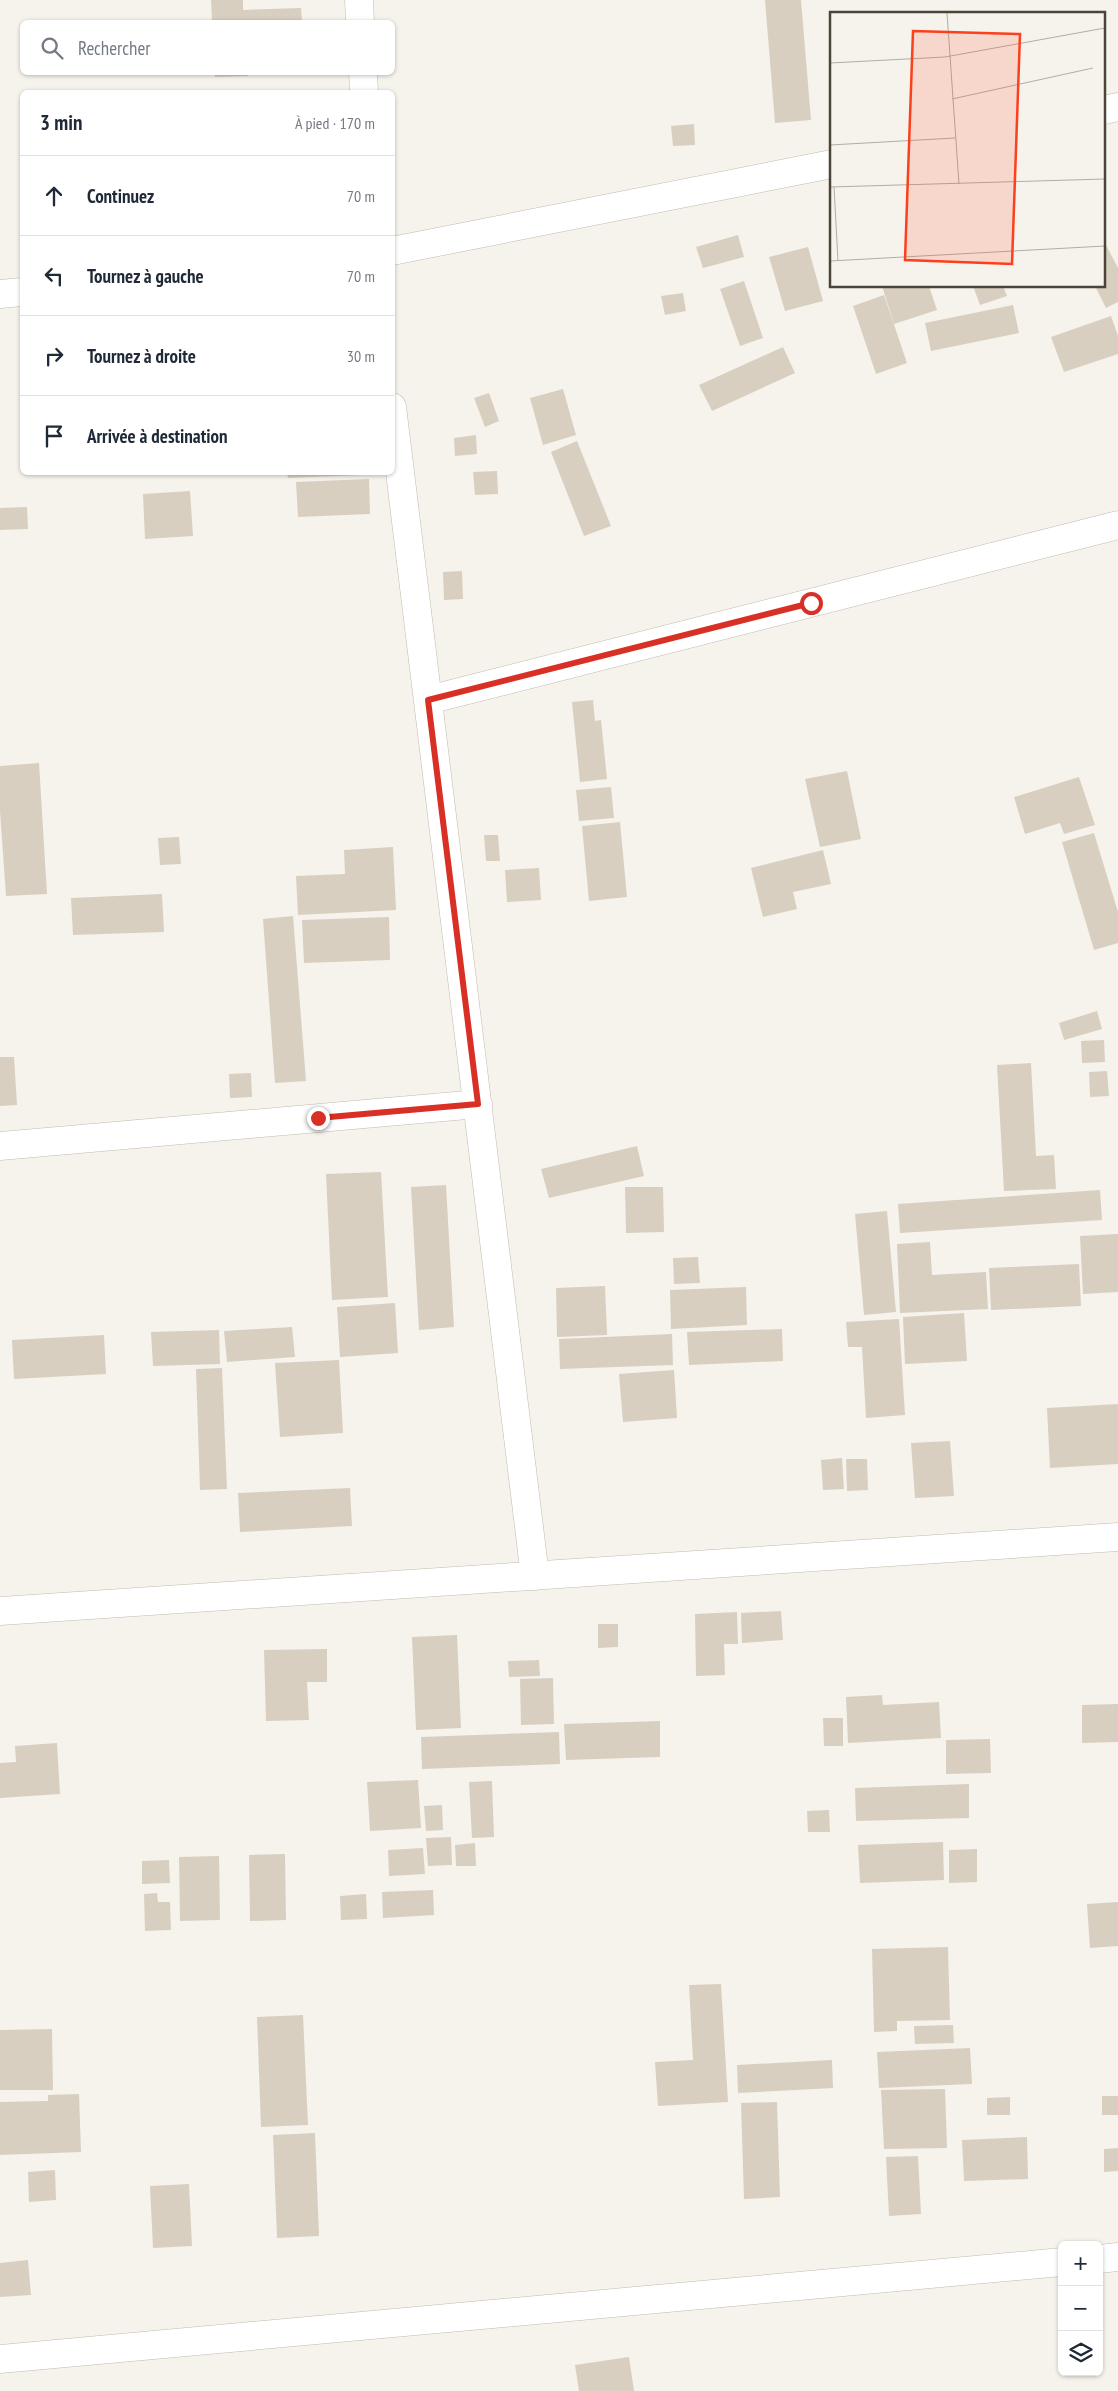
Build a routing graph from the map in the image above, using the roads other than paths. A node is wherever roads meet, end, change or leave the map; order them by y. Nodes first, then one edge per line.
1 (359, 0) edge
2 (360, 20) edge
3 (363, 75) edge
4 (364, 90) edge
5 (830, 164) edge
6 (395, 251) edge
7 (20, 292) edge
8 (0, 294) edge
9 (395, 431) edge
10 (1118, 525) edge
11 (428, 700) junction
12 (478, 1104) junction
13 (0, 1146) edge
14 (1118, 1537) edge
15 (535, 1576) junction
16 (0, 1611) edge
17 (1118, 2257) edge
18 (1103, 2259) edge
19 (1058, 2262) edge
20 (0, 2359) edge

1 - 2 street
3 - 4 street
5 - 6 street
7 - 8 street
9 - 11 street
10 - 11 street
11 - 12 street
12 - 13 street
12 - 15 street
14 - 15 street
15 - 16 street
17 - 18 street
19 - 20 street

